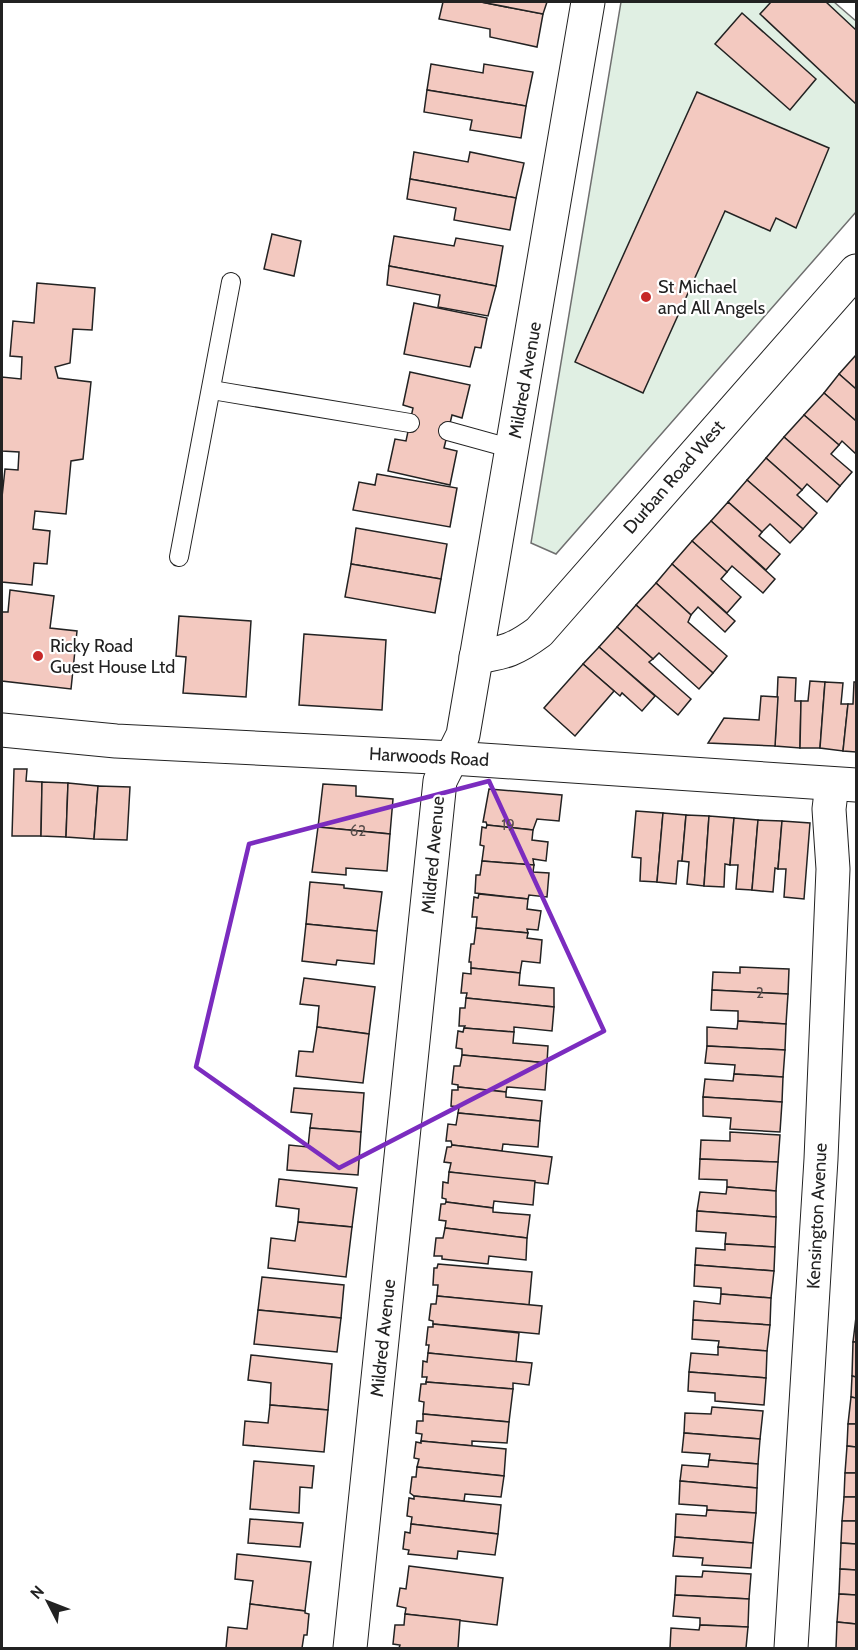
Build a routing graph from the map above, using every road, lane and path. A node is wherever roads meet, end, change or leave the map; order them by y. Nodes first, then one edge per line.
1 (588, 2) edge
2 (856, 271) edge
3 (231, 282) dead end
4 (212, 390) junction
5 (410, 423) dead end
6 (448, 431) dead end
7 (513, 449) junction
8 (179, 557) dead end
9 (476, 657) junction
10 (2, 730) edge
11 (452, 758) junction
12 (844, 785) edge
13 (350, 1648) edge
14 (791, 1648) edge

1 - 7 street, Mildred Avenue
2 - 9 street, Durban Road West
3 - 4 lane
4 - 5 lane
4 - 8 lane
6 - 7 lane
7 - 9 street, Mildred Avenue
9 - 11 street, Mildred Avenue
10 - 11 street, Harwoods Road
11 - 12 street, Harwoods Road
11 - 13 street, Mildred Avenue
12 - 14 street, Kensington Avenue

